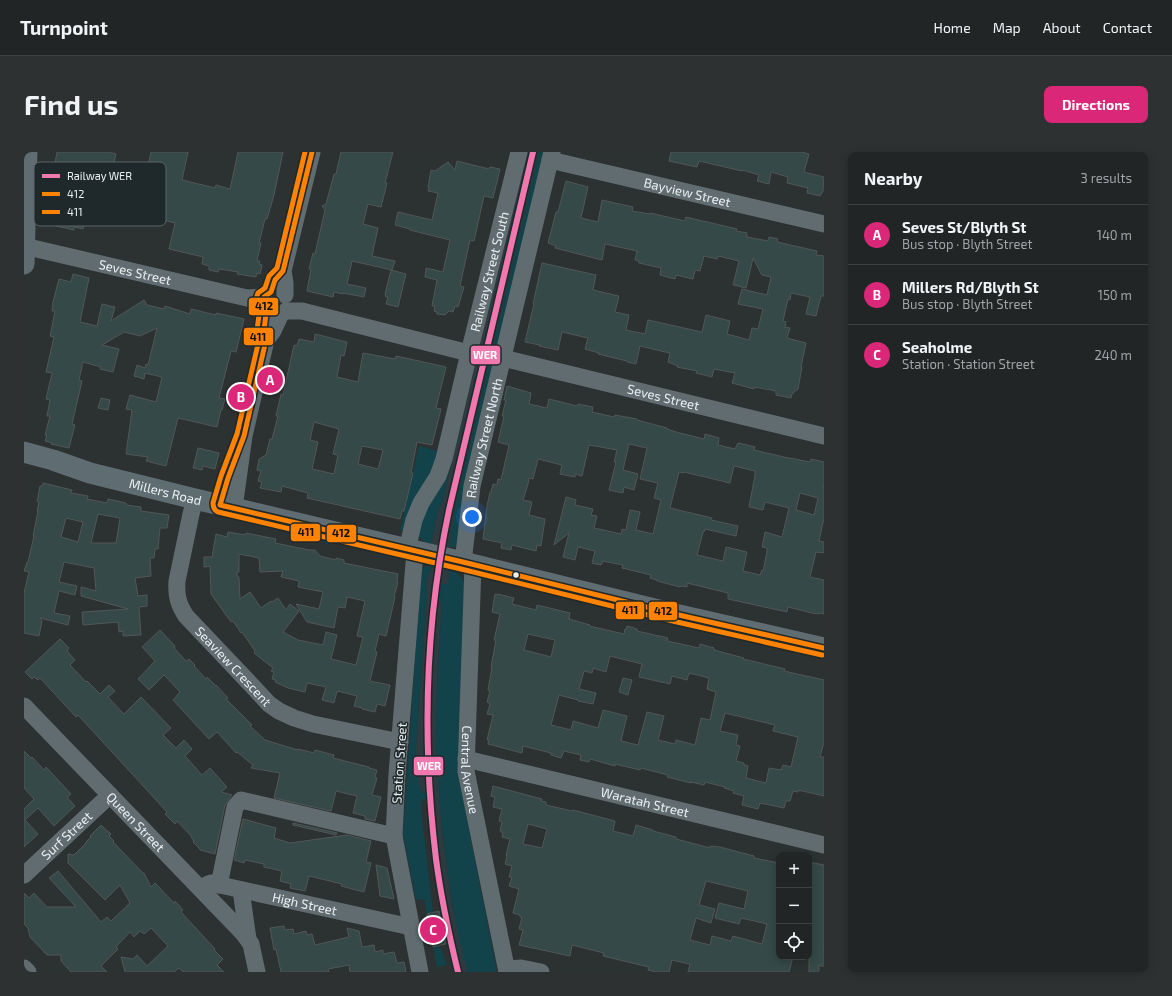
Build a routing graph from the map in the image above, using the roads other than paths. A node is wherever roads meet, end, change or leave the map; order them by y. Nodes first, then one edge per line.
1 (28, 152) edge
2 (312, 152) edge
3 (519, 152) edge
4 (551, 156) edge
5 (824, 224) edge
6 (24, 252) edge
7 (278, 305) junction
8 (469, 352) junction
9 (503, 358) junction
10 (824, 436) edge
11 (24, 452) edge
12 (24, 465) edge
13 (90, 473) junction
14 (194, 499) junction
15 (227, 507) junction
16 (411, 550) junction
17 (468, 563) junction
18 (824, 648) edge
19 (24, 706) edge
20 (400, 742) junction
21 (466, 760) junction
22 (110, 795) junction
23 (394, 836) junction
24 (824, 845) edge
25 (24, 875) edge
26 (219, 885) junction
27 (200, 888) junction
28 (241, 890) junction
29 (411, 927) junction
30 (248, 939) junction
31 (24, 968) edge
32 (507, 971) edge
33 (28, 972) edge
34 (256, 972) edge
35 (420, 972) edge
36 (541, 972) edge

1 - 6 main road
2 - 7 street
3 - 8 street, Railway Street South
4 - 5 street, Bayview Street
4 - 9 street, Railway Street North
6 - 7 street, Seves Street
7 - 8 street, Seves Street
7 - 15 street
8 - 16 street, Railway Street South
9 - 10 street, Seves Street
9 - 17 street, Railway Street North
11 - 13 main road, Millers Road
12 - 13 main road, Millers Road
13 - 14 main road, Millers Road
14 - 15 main road, Millers Road
14 - 20 street, Seaview Crescent
15 - 16 main road, Millers Road
16 - 17 main road, Millers Road
16 - 20 street, Station Street
17 - 18 main road, Millers Road
17 - 21 street, Central Avenue
19 - 22 street, Queen Street
20 - 23 street, Station Street
21 - 24 street, Waratah Street
21 - 32 street, Central Avenue
22 - 25 street, Surf Street
22 - 27 street, Queen Street
23 - 26 street
23 - 29 street, Station Street
26 - 27 street, High Street
26 - 28 street, High Street
27 - 30 street, Queen Street
28 - 29 street, High Street
28 - 30 street, Queen Street
29 - 35 street, Station Street
30 - 34 street, Queen Street
31 - 33 street
32 - 36 street

